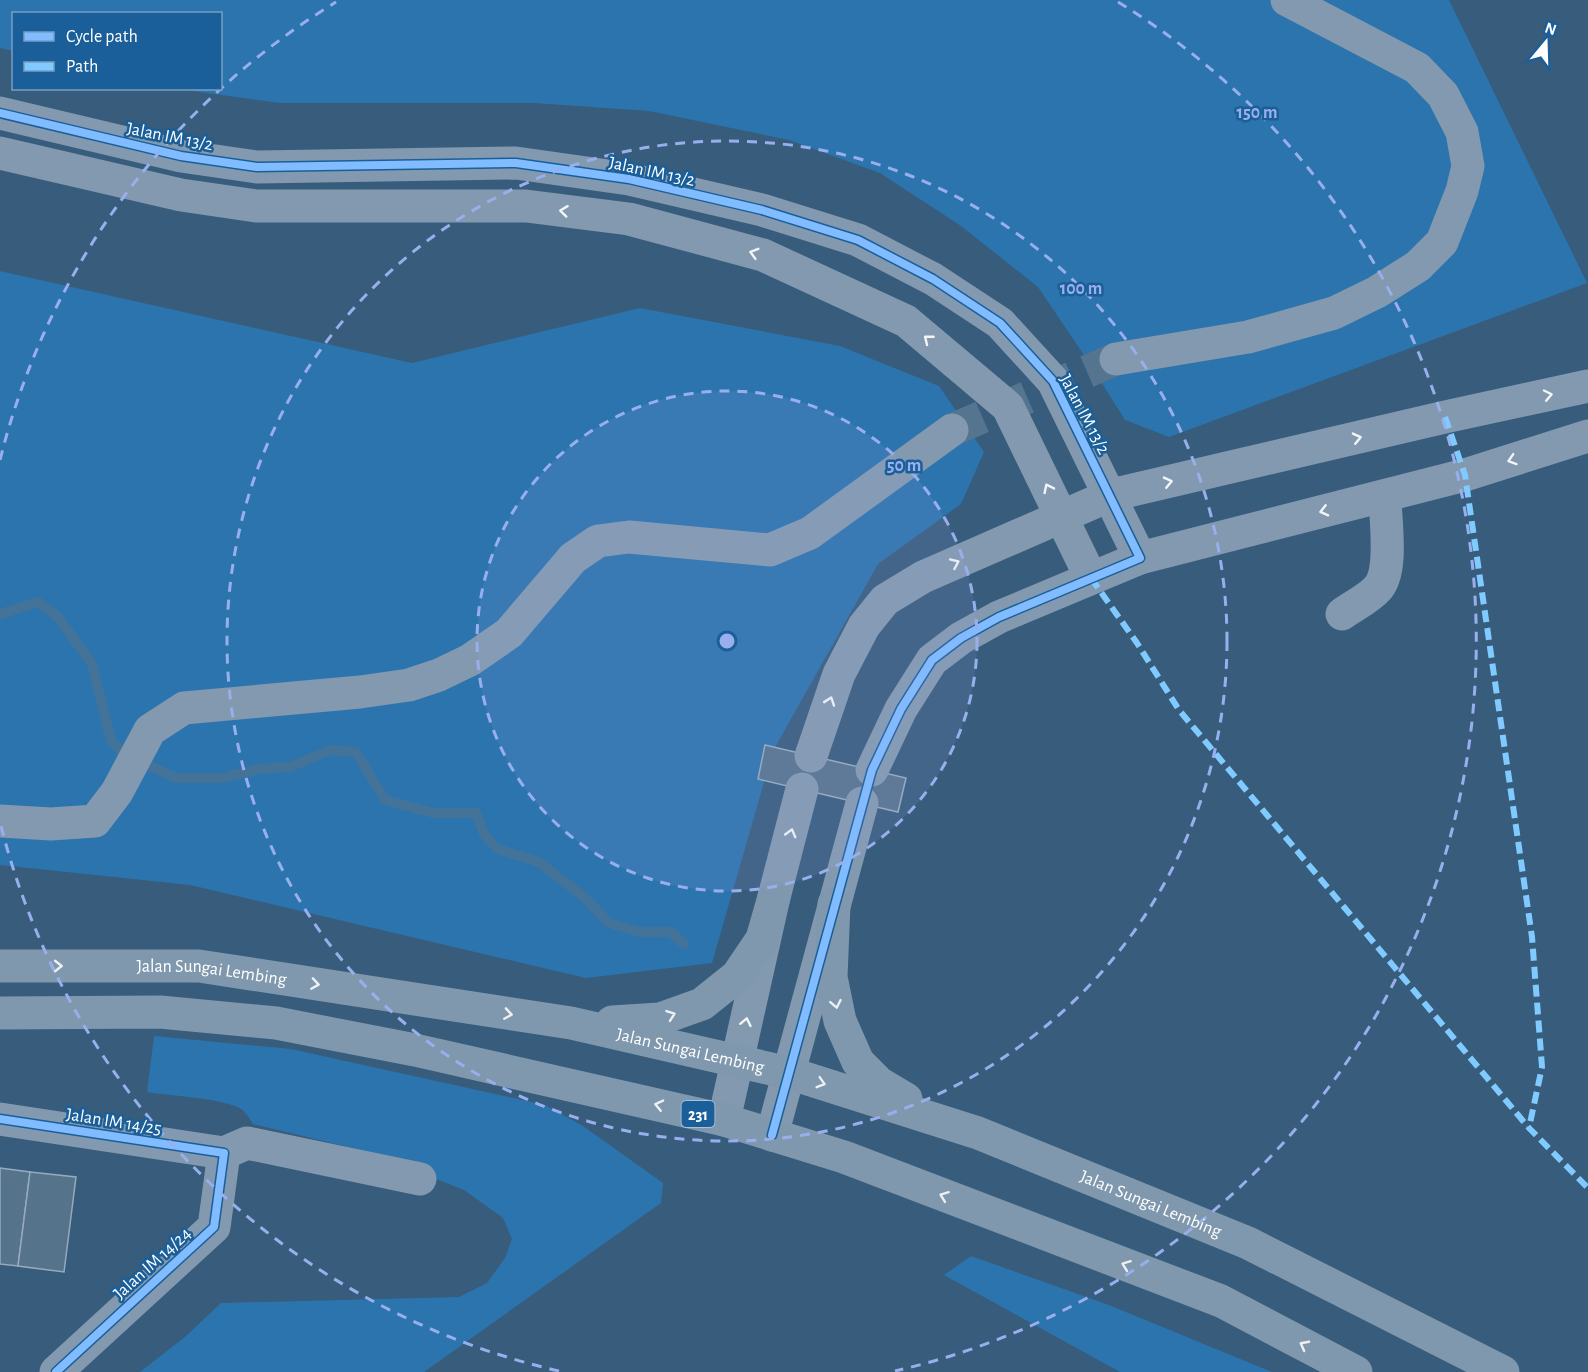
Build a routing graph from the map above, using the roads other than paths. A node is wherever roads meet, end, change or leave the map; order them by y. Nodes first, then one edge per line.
1 (1287, 0) edge
2 (0, 113) edge
3 (0, 153) edge
4 (1116, 359) tunnel mouth
5 (1588, 386) edge
6 (951, 430) tunnel mouth
7 (1588, 435) edge
8 (1111, 495) junction
9 (1385, 496) junction
10 (1062, 516) junction
11 (1140, 558) junction
12 (1091, 578) junction
13 (1342, 614) dead end
14 (811, 756) dead end
15 (872, 770) dead end
16 (802, 789) dead end
17 (862, 803) dead end
18 (0, 820) edge
19 (774, 897) junction
20 (834, 904) junction
21 (0, 966) edge
22 (0, 1013) edge
23 (571, 1023) junction
24 (738, 1062) junction
25 (789, 1073) junction
26 (0, 1119) edge
27 (724, 1120) junction
28 (978, 1133) junction
29 (772, 1135) junction
30 (224, 1153) junction
31 (420, 1179) dead end
32 (56, 1372) edge
33 (1356, 1372) edge
34 (1503, 1372) edge

1 - 4 street
2 - 8 street, Jalan IM 13/2
10 -> 3 street
8 -> 5 street
6 - 18 street
7 -> 9 street
8 - 10 street
8 - 11 street, Jalan IM 13/2
9 -> 11 street
9 - 13 street
10 - 12 street
14 -> 10 street
11 - 12 street
12 - 15 street
19 -> 16 street
17 - 20 street
23 -> 19 main road
24 -> 19 street
20 - 25 street
20 -> 28 main road
21 -> 23 main road, Jalan Sungai Lembing
27 -> 22 main road, 231
23 - 24 main road, Jalan Sungai Lembing
24 - 25 main road, Jalan Sungai Lembing
24 - 27 street
25 -> 28 main road, Jalan Sungai Lembing
25 - 29 street
26 - 30 street, Jalan IM 14/25
27 - 29 main road, 231
28 - 34 main road, Jalan Sungai Lembing
33 -> 29 main road, 231
30 - 31 street
30 - 32 street, Jalan IM 14/24

